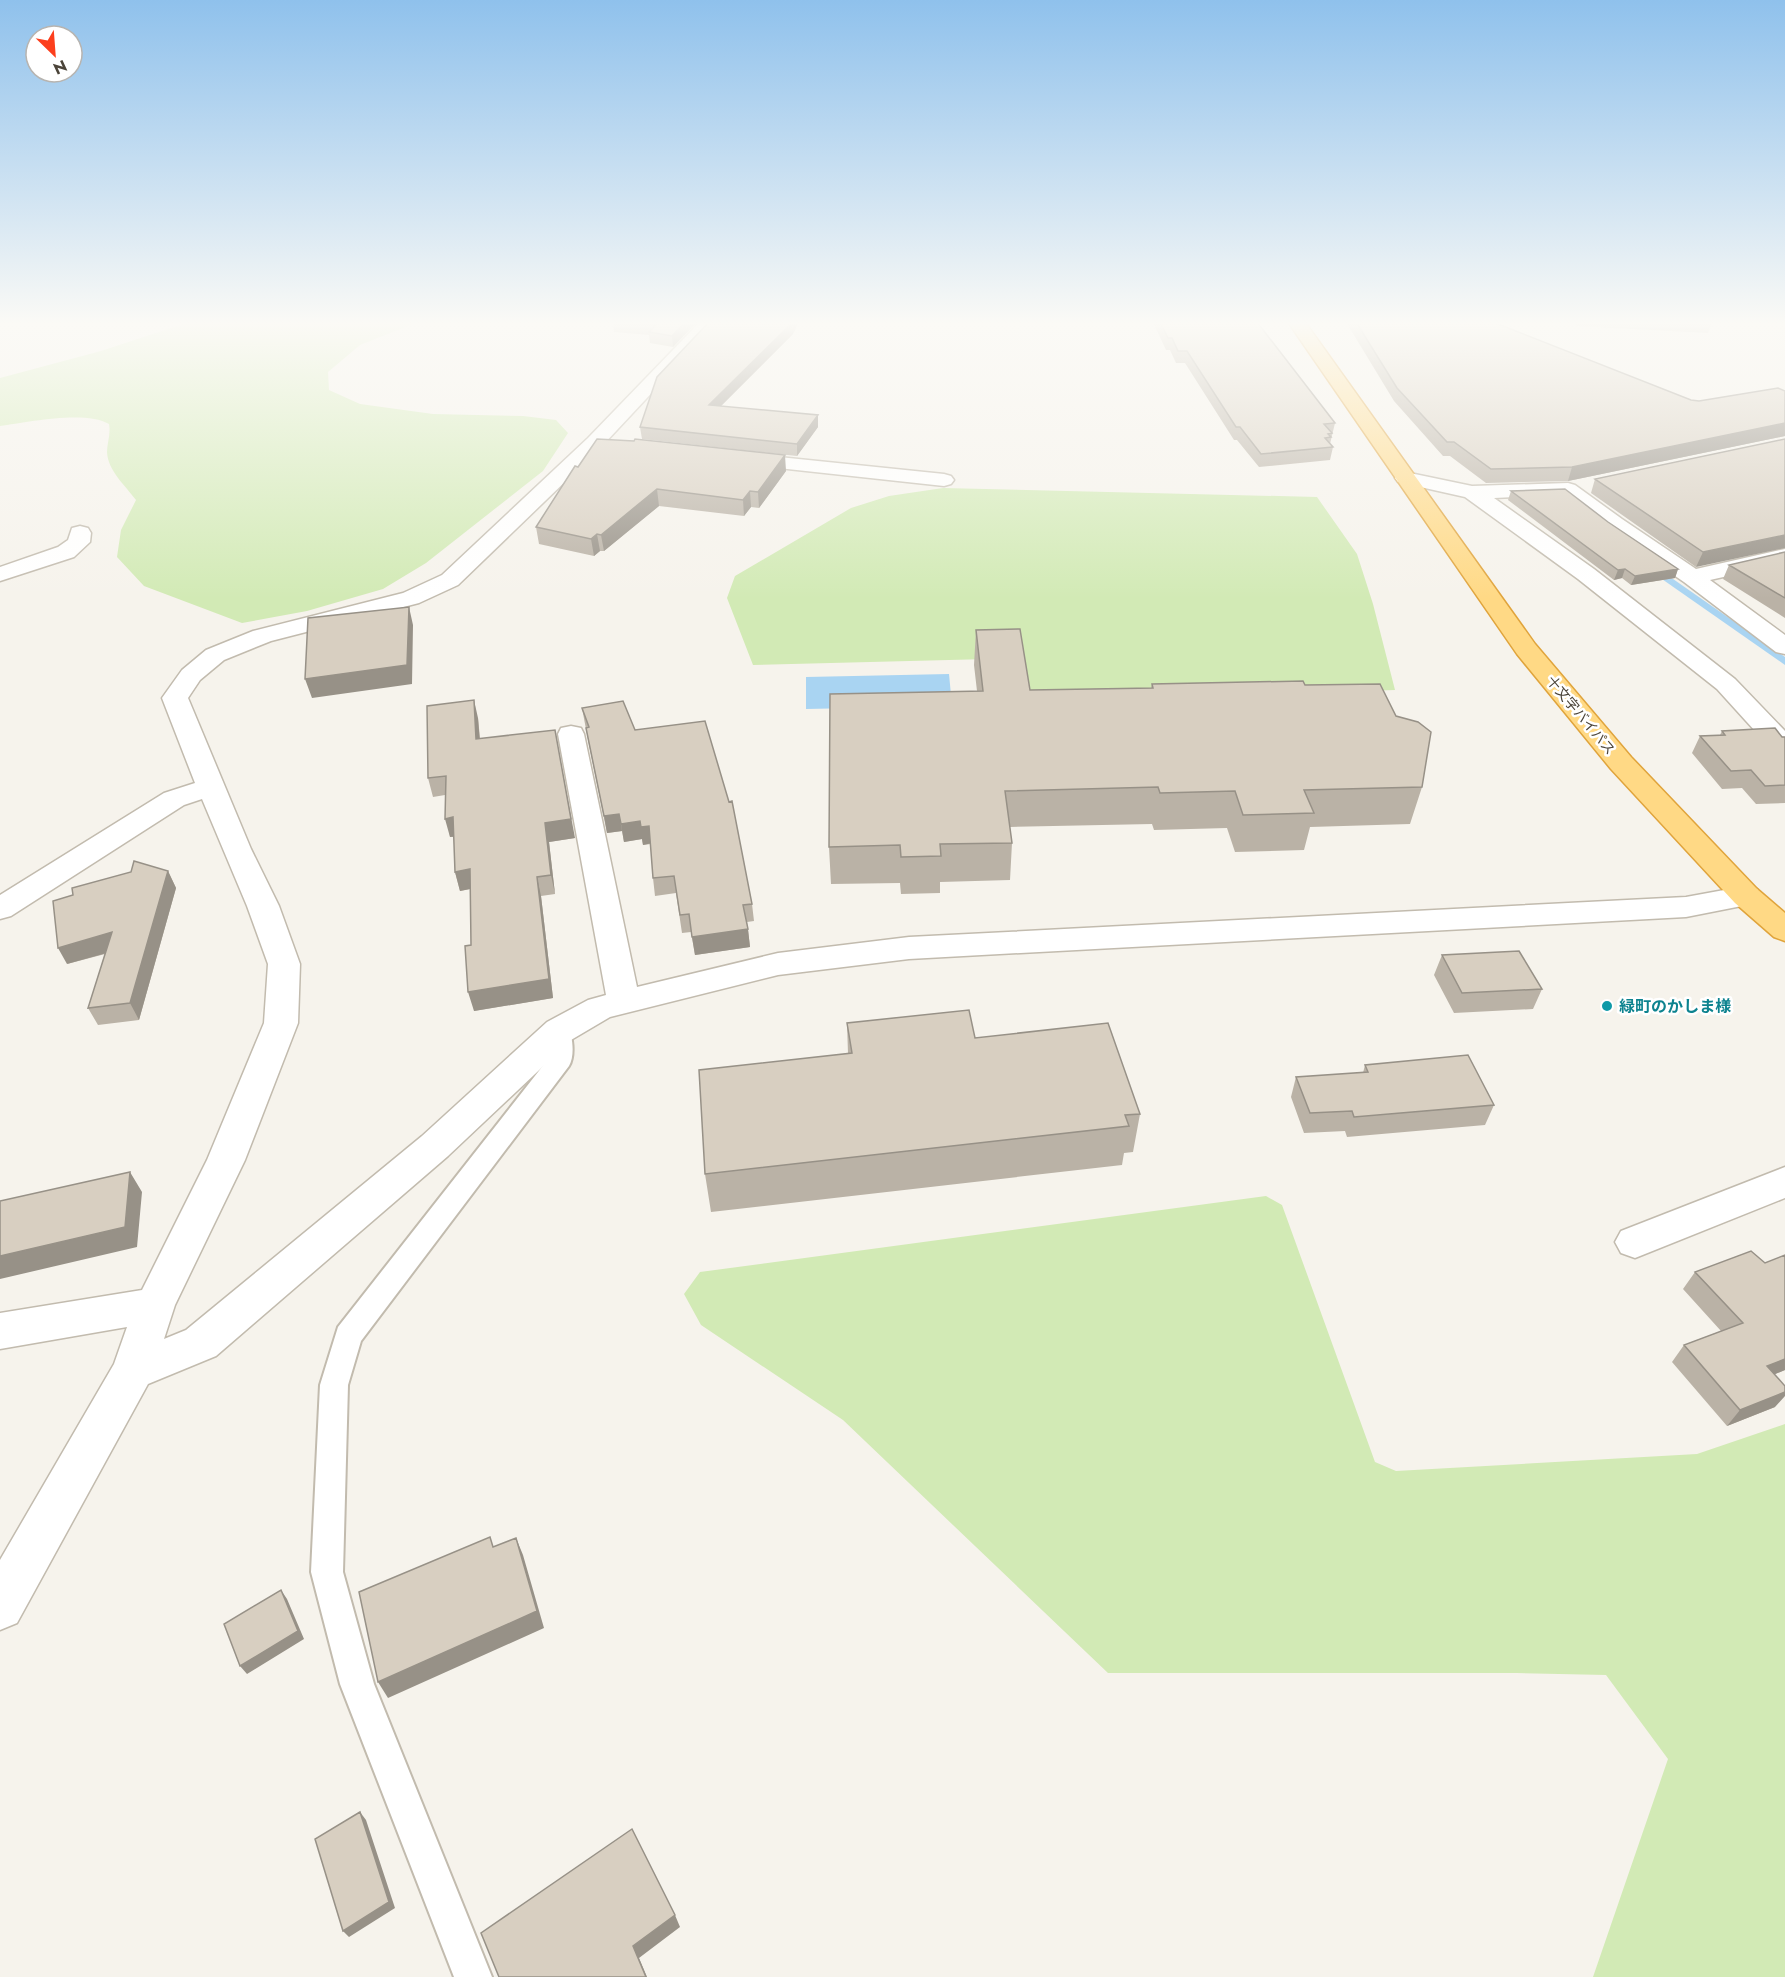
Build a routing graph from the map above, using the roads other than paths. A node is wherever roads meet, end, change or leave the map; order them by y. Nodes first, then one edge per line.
1 (632, 414) edge
2 (1360, 414) edge
3 (724, 458) edge
4 (1405, 478) junction
5 (944, 480) dead end
6 (1472, 492) junction
7 (80, 533) dead end
8 (1785, 556) edge
9 (0, 574) edge
10 (1692, 577) junction
11 (1785, 647) edge
12 (571, 734) dead end
13 (1785, 747) edge
14 (211, 787) junction
15 (1746, 896) junction
16 (0, 909) edge
17 (1785, 930) edge
18 (624, 1003) junction
19 (559, 1031) junction
20 (1785, 1182) edge
21 (1635, 1242) dead end
22 (155, 1305) junction
23 (0, 1331) edge
24 (133, 1371) junction
25 (0, 1606) edge
26 (473, 1977) edge

1 - 14 street
2 - 4 highway, 十文字バイパス
3 - 5 street
4 - 6 street
4 - 15 highway, 十文字バイパス
6 - 10 street
6 - 13 street
7 - 9 street
8 - 10 street
10 - 11 street
12 - 18 street
14 - 16 street
14 - 22 street
15 - 17 highway, 十文字バイパス
15 - 18 street
18 - 19 street
19 - 24 street
19 - 26 lane
20 - 21 street
22 - 23 street
22 - 24 street
24 - 25 street

